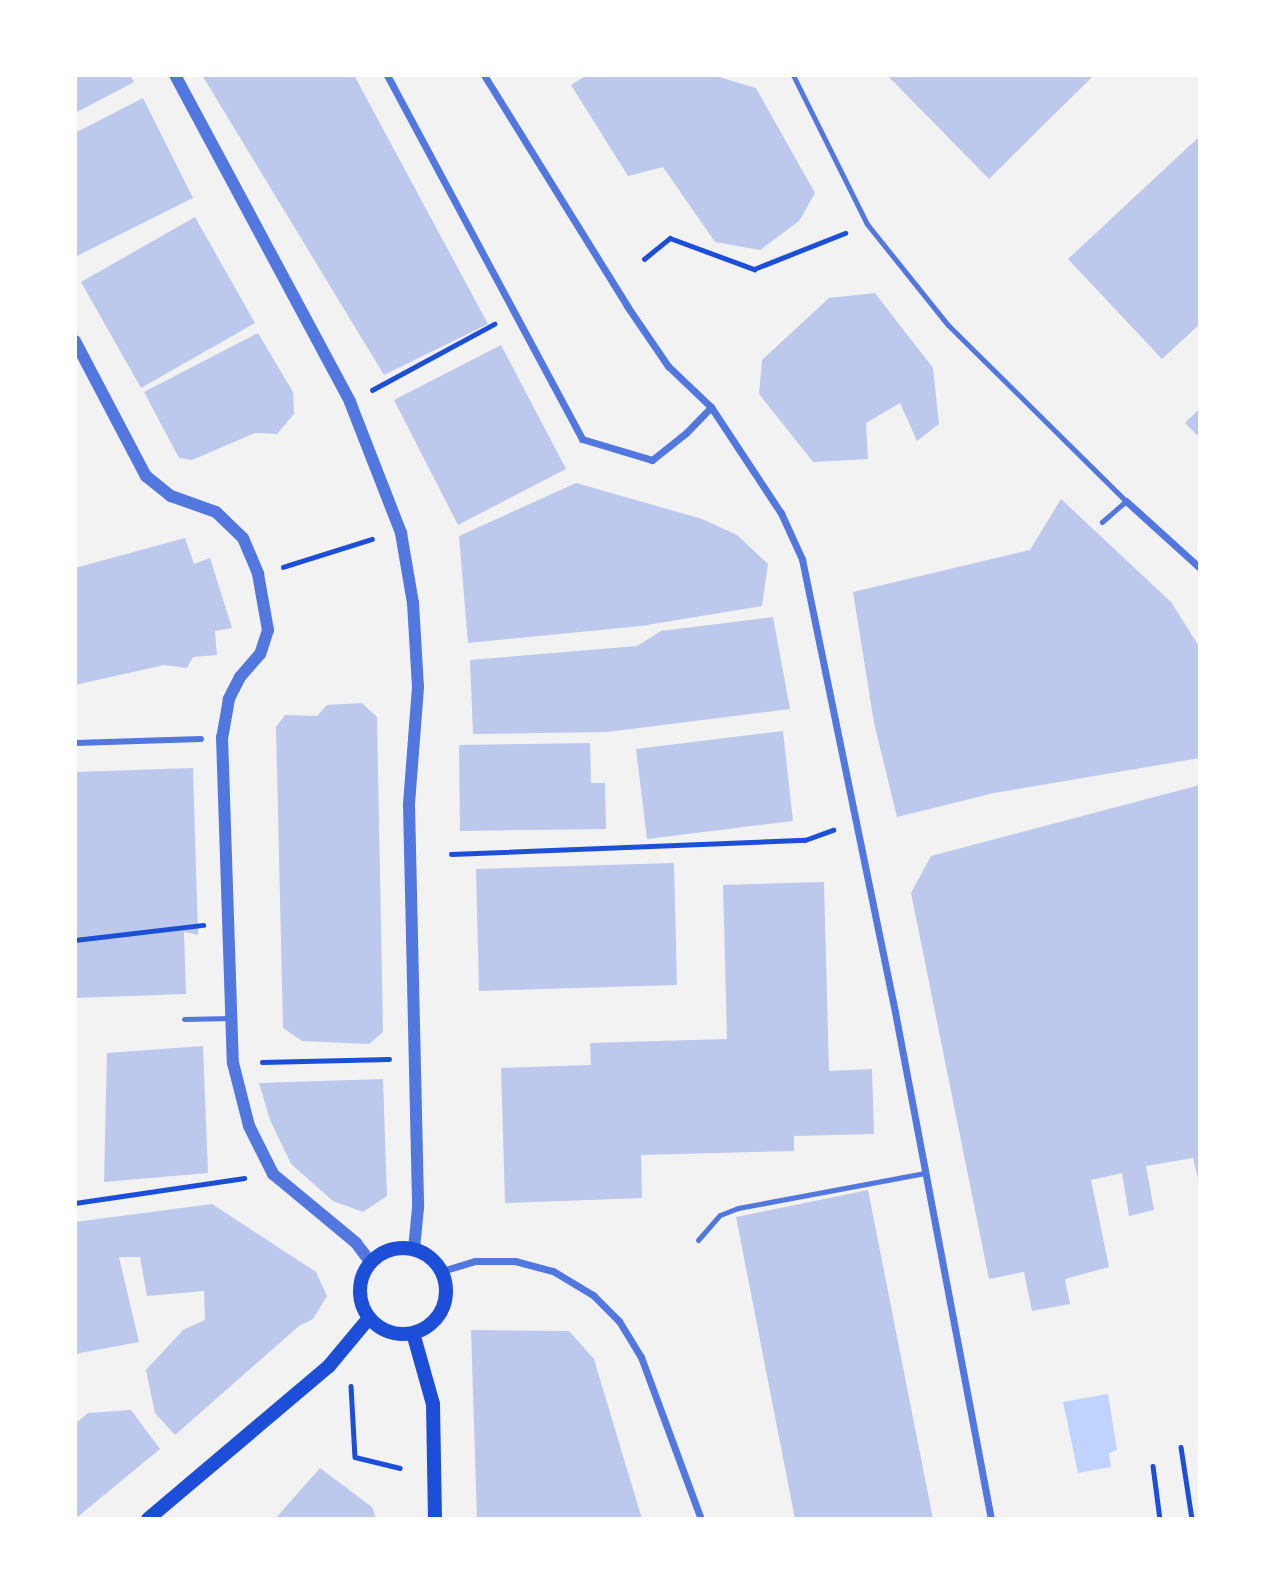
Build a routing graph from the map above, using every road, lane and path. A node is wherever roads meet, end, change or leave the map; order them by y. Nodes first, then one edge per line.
1 (175, 75) edge
2 (387, 75) edge
3 (484, 75) edge
4 (793, 75) edge
5 (867, 224) junction
6 (644, 259) dead end
7 (498, 322) dead end
8 (75, 341) edge
9 (371, 391) dead end
10 (711, 407) junction
11 (1126, 501) junction
12 (1102, 522) dead end
13 (372, 539) dead end
14 (1200, 568) edge
15 (274, 569) dead end
16 (201, 739) dead end
17 (75, 743) edge
18 (857, 821) junction
19 (451, 854) dead end
20 (211, 924) dead end
21 (75, 940) edge
22 (231, 1018) junction
23 (184, 1019) dead end
24 (394, 1059) dead end
25 (249, 1062) dead end
26 (925, 1173) junction
27 (248, 1177) dead end
28 (75, 1203) edge
29 (698, 1240) dead end
30 (414, 1249) junction
31 (371, 1263) junction
32 (442, 1271) junction
33 (369, 1318) junction
34 (413, 1334) junction
35 (350, 1384) dead end
36 (1181, 1447) dead end
37 (1153, 1466) dead end
38 (400, 1468) dead end
39 (148, 1519) edge
40 (435, 1519) edge
41 (701, 1519) edge
42 (990, 1519) edge
43 (1160, 1519) edge
44 (1192, 1519) edge

1 - 30 street
2 - 10 street
3 - 10 street
4 - 5 lane
5 - 6 path
5 - 11 lane
7 - 9 path
8 - 22 street
10 - 18 street
11 - 12 lane
11 - 14 street
13 - 15 path
16 - 17 street
18 - 19 path
18 - 26 street
20 - 21 path
22 - 23 lane
22 - 31 street
24 - 25 path
26 - 29 lane
26 - 42 street
27 - 28 path
30 - 31 main road
30 - 32 main road
31 - 33 main road
32 - 34 main road
32 - 41 street
33 - 34 main road
33 - 39 main road
34 - 40 main road
35 - 38 path
36 - 44 path
37 - 43 path

